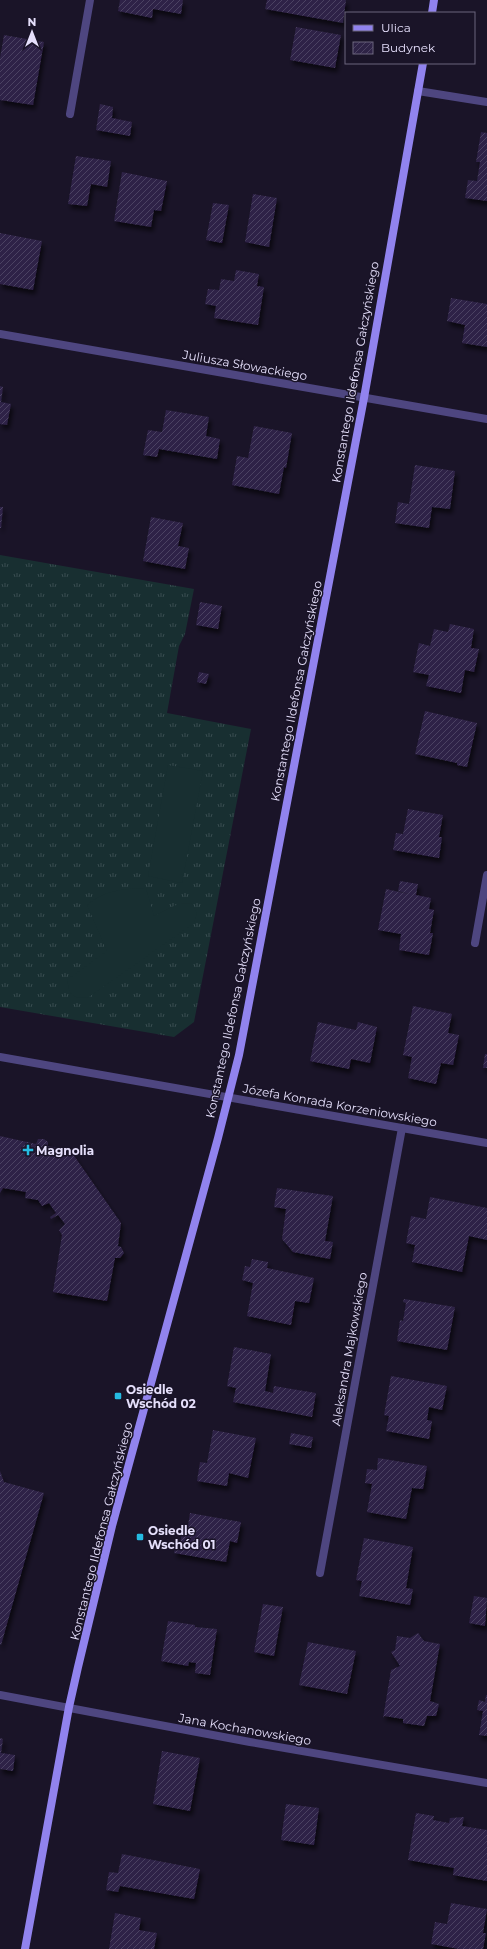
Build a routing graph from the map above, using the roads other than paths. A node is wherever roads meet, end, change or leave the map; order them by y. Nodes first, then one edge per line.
1 (90, 0) edge
2 (434, 0) edge
3 (432, 12) edge
4 (423, 64) edge
5 (418, 91) junction
6 (487, 102) edge
7 (70, 114) dead end
8 (0, 334) edge
9 (364, 398) junction
10 (487, 419) edge
11 (487, 875) edge
12 (475, 943) dead end
13 (0, 1057) edge
14 (229, 1097) junction
15 (402, 1128) junction
16 (487, 1143) edge
17 (320, 1573) dead end
18 (0, 1695) edge
19 (69, 1707) junction
20 (487, 1784) edge
21 (25, 1949) edge

1 - 7 street
2 - 3 street
4 - 5 street, Konstantego Ildefonsa Gałczyńskiego
5 - 6 street
5 - 9 street, Konstantego Ildefonsa Gałczyńskiego
8 - 9 street, Juliusza Słowackiego
9 - 10 street, Juliusza Słowackiego
9 - 14 street, Konstantego Ildefonsa Gałczyńskiego
11 - 12 street
13 - 14 street, Józefa Konrada Korzeniowskiego
14 - 15 street, Józefa Konrada Korzeniowskiego
14 - 19 street, Konstantego Ildefonsa Gałczyńskiego
15 - 16 street, Józefa Konrada Korzeniowskiego
15 - 17 street, Aleksandra Majkowskiego
18 - 19 street, Jana Kochanowskiego
19 - 20 street, Jana Kochanowskiego
19 - 21 street, Konstantego Ildefonsa Gałczyńskiego

